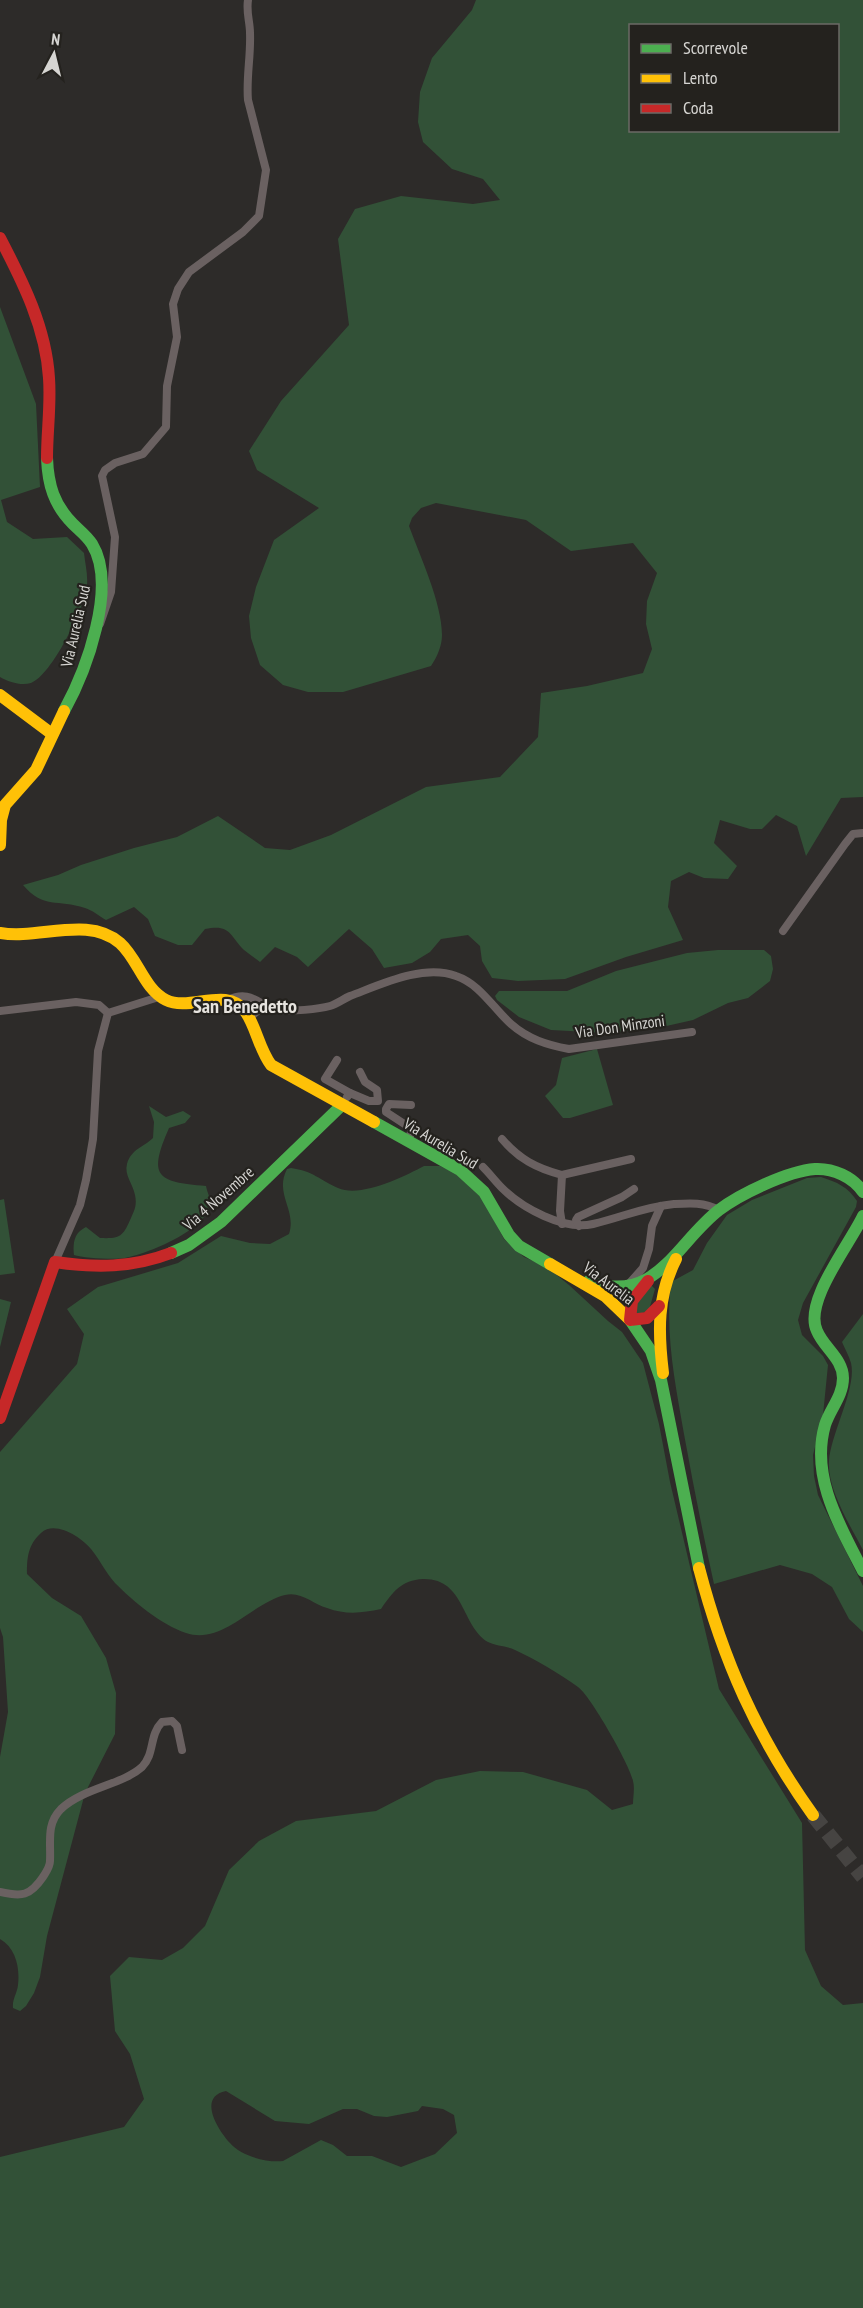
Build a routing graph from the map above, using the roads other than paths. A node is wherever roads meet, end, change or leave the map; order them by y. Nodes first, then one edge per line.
1 (248, 0) edge
2 (0, 238) edge
3 (92, 637) junction
4 (0, 695) edge
5 (52, 734) junction
6 (863, 833) edge
7 (0, 845) edge
8 (783, 931) dead end
9 (0, 933) edge
10 (162, 996) junction
11 (228, 1000) junction
12 (266, 1005) junction
13 (0, 1011) edge
14 (108, 1013) junction
15 (249, 1018) junction
16 (692, 1032) dead end
17 (337, 1060) dead end
18 (360, 1072) dead end
19 (350, 1093) junction
20 (342, 1105) junction
21 (411, 1105) dead end
22 (501, 1139) dead end
23 (408, 1142) junction
24 (631, 1159) dead end
25 (483, 1167) dead end
26 (562, 1175) junction
27 (634, 1189) dead end
28 (862, 1190) edge
29 (661, 1206) junction
30 (719, 1210) junction
31 (863, 1216) edge
32 (562, 1224) junction
33 (579, 1226) junction
34 (681, 1251) junction
35 (55, 1262) junction
36 (568, 1272) junction
37 (655, 1275) junction
38 (625, 1287) junction
39 (659, 1306) junction
40 (630, 1320) junction
41 (666, 1398) junction
42 (0, 1418) edge
43 (863, 1571) edge
44 (182, 1750) dead end
45 (813, 1815) tunnel mouth
46 (0, 1892) edge

1 - 3 street
2 - 3 main road, Via Aurelia Sud
3 - 5 main road, Via Aurelia Sud
4 - 5 main road
5 - 7 main road, Via Aurelia Sud
6 - 8 street
9 - 10 main road
10 - 11 main road
10 - 14 street
11 - 12 street, Via Don Minzoni
11 - 15 main road, Via Aurelia Sud
12 - 15 street
12 - 16 street, Via Don Minzoni
13 - 14 street
14 - 35 street
15 - 20 main road, Via Aurelia Sud
17 - 19 street
18 - 19 street
19 - 20 street
20 - 23 main road, Via Aurelia Sud
20 - 35 main road, Via 4 Novembre
21 - 23 street
22 - 26 street
23 - 36 main road, Via Aurelia Sud
24 - 26 street
25 - 32 street
26 - 32 street
27 - 33 street
28 - 30 main road, Via Aurelia Sud
29 - 30 street
29 - 33 street
29 - 38 street
30 - 34 main road, Via Aurelia Sud
31 - 43 main road
32 - 33 street
34 - 37 main road, Via Aurelia Sud
34 - 39 main road
35 - 42 main road
36 - 38 main road, Via Aurelia Sud
36 - 40 main road, Via Aurelia
37 - 38 main road, Via Aurelia Sud
37 - 40 main road
39 - 40 main road
39 - 41 main road
40 - 41 main road, Via Aurelia
41 - 45 main road
44 - 46 street

